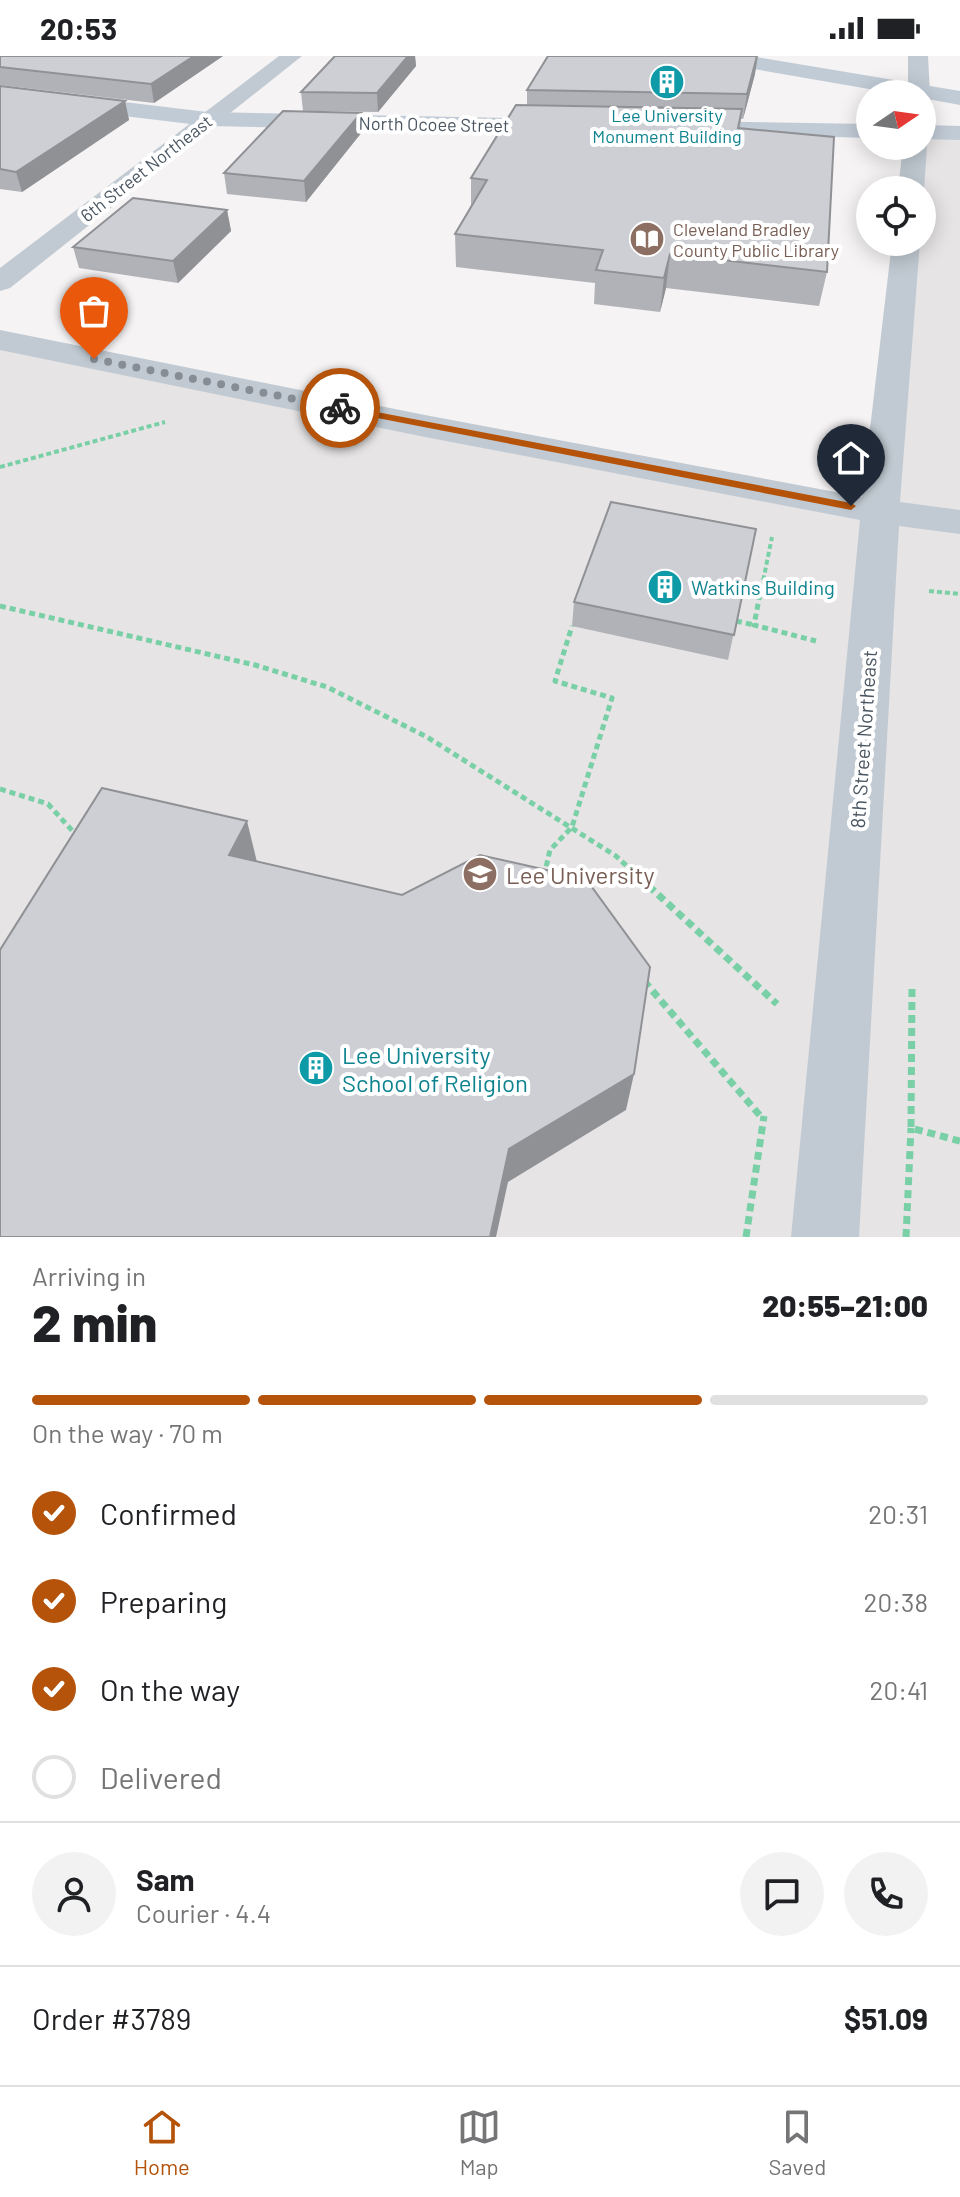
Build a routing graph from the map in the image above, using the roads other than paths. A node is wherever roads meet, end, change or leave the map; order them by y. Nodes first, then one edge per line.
1 (292, 56) edge
2 (713, 56) edge
3 (918, 56) edge
4 (919, 80) edge
5 (856, 82) edge
6 (0, 94) edge
7 (936, 95) edge
8 (960, 98) edge
9 (207, 119) junction
10 (586, 126) edge
11 (665, 128) edge
12 (856, 131) edge
13 (936, 132) edge
14 (960, 133) edge
15 (905, 256) edge
16 (0, 282) edge
17 (0, 340) edge
18 (880, 512) junction
19 (960, 522) edge
20 (825, 1237) edge

1 - 9 street, 6th Street Northeast
2 - 5 main road
3 - 4 street
6 - 9 main road, North Ocoee Street
7 - 8 main road
9 - 10 main road, North Ocoee Street
9 - 16 street, 6th Street Northeast
11 - 12 main road
13 - 14 main road
15 - 18 street, 8th Street Northeast
17 - 18 street
18 - 19 street
18 - 20 street, 8th Street Northeast

